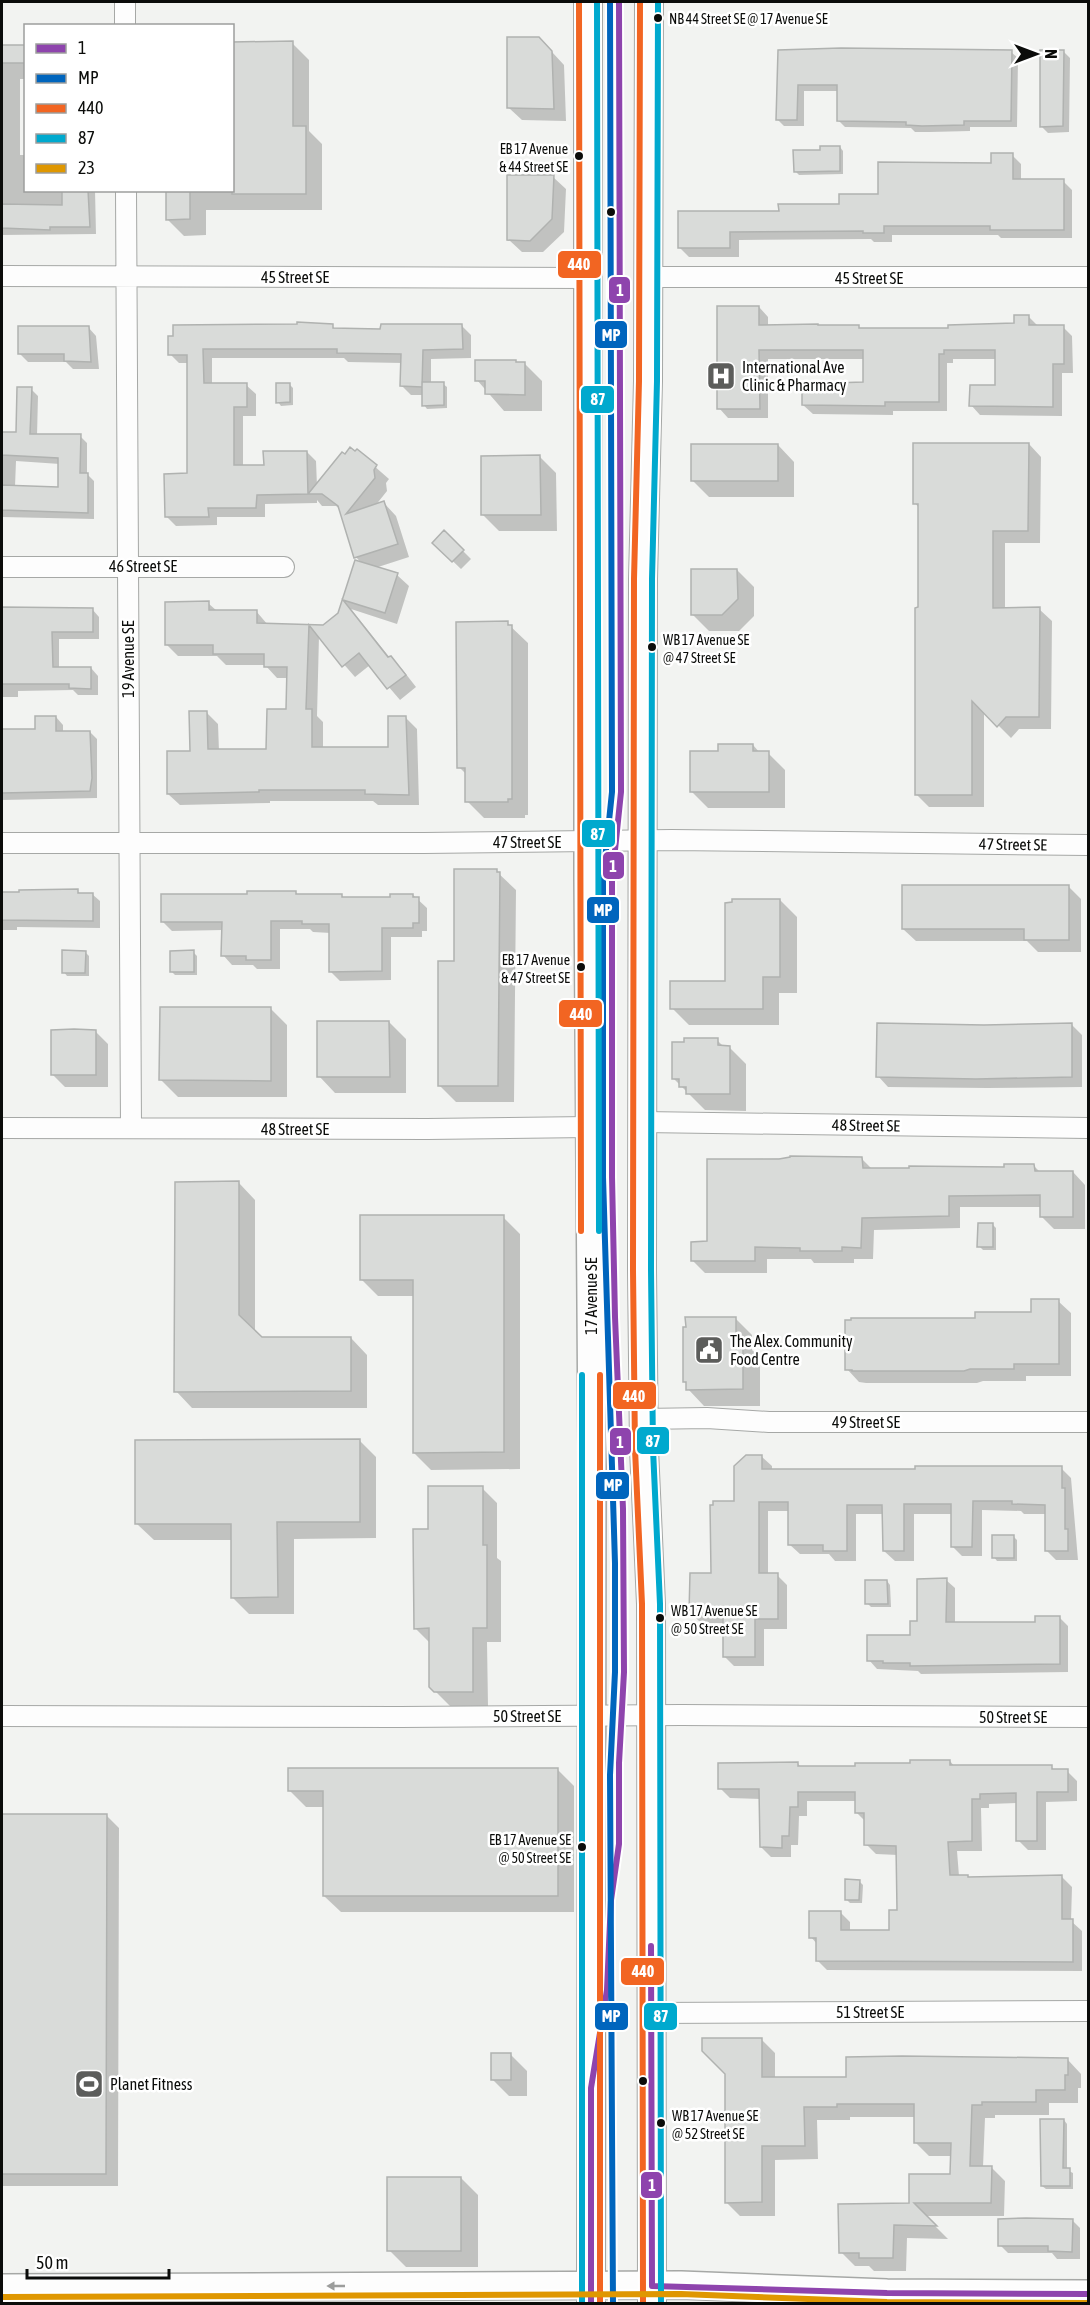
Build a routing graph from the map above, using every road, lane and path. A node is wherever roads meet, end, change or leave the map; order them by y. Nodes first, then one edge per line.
1 (125, 2) edge
2 (588, 2) edge
3 (649, 2) edge
4 (125, 24) edge
5 (126, 192) edge
6 (126, 275) junction
7 (2, 276) edge
8 (1089, 277) edge
9 (588, 278) junction
10 (649, 278) junction
11 (128, 566) junction
12 (2, 567) edge
13 (284, 567) dead end
14 (643, 841) junction
15 (588, 842) junction
16 (2, 843) edge
17 (129, 843) junction
18 (1089, 845) edge
19 (643, 1122) junction
20 (589, 1127) junction
21 (2, 1128) edge
22 (131, 1128) junction
23 (1089, 1128) edge
24 (643, 1419) junction
25 (1089, 1422) edge
26 (650, 1715) junction
27 (2, 1716) edge
28 (592, 1716) junction
29 (1089, 1717) edge
30 (1089, 2011) edge
31 (652, 2013) junction
32 (2, 2288) edge
33 (591, 2294) edge
34 (1089, 2294) edge
35 (652, 2295) edge

1 - 4 street
2 - 9 main road, 17 Avenue SE
3 - 10 main road
5 - 6 street, 19 Avenue SE
6 - 7 street, 45 Street SE
6 - 9 street, 45 Street SE
6 - 11 street, 19 Avenue SE
8 - 10 street, 45 Street SE
9 - 15 main road, 17 Avenue SE
10 - 14 main road
11 - 12 street, 46 Street SE
11 - 13 street, 46 Street SE
11 - 17 street, 19 Avenue SE
14 - 15 street, 47 Street SE
14 - 18 street, 47 Street SE
14 - 19 main road
15 - 17 street, 47 Street SE
15 - 20 main road, 17 Avenue SE
16 - 17 street, 47 Street SE
17 - 22 street, 19 Avenue SE
19 - 23 street, 48 Street SE
19 - 24 main road
20 - 22 street, 48 Street SE
20 - 28 main road, 17 Avenue SE
21 - 22 street, 48 Street SE
24 - 25 street, 49 Street SE
24 - 26 main road
26 - 28 street, 50 Street SE
26 - 29 street, 50 Street SE
26 - 31 main road
27 - 28 street, 50 Street SE
28 - 33 main road, 17 Avenue SE
30 - 31 street, 51 Street SE
31 - 35 main road
33 -> 32 main road
33 - 35 main road
34 - 35 main road

